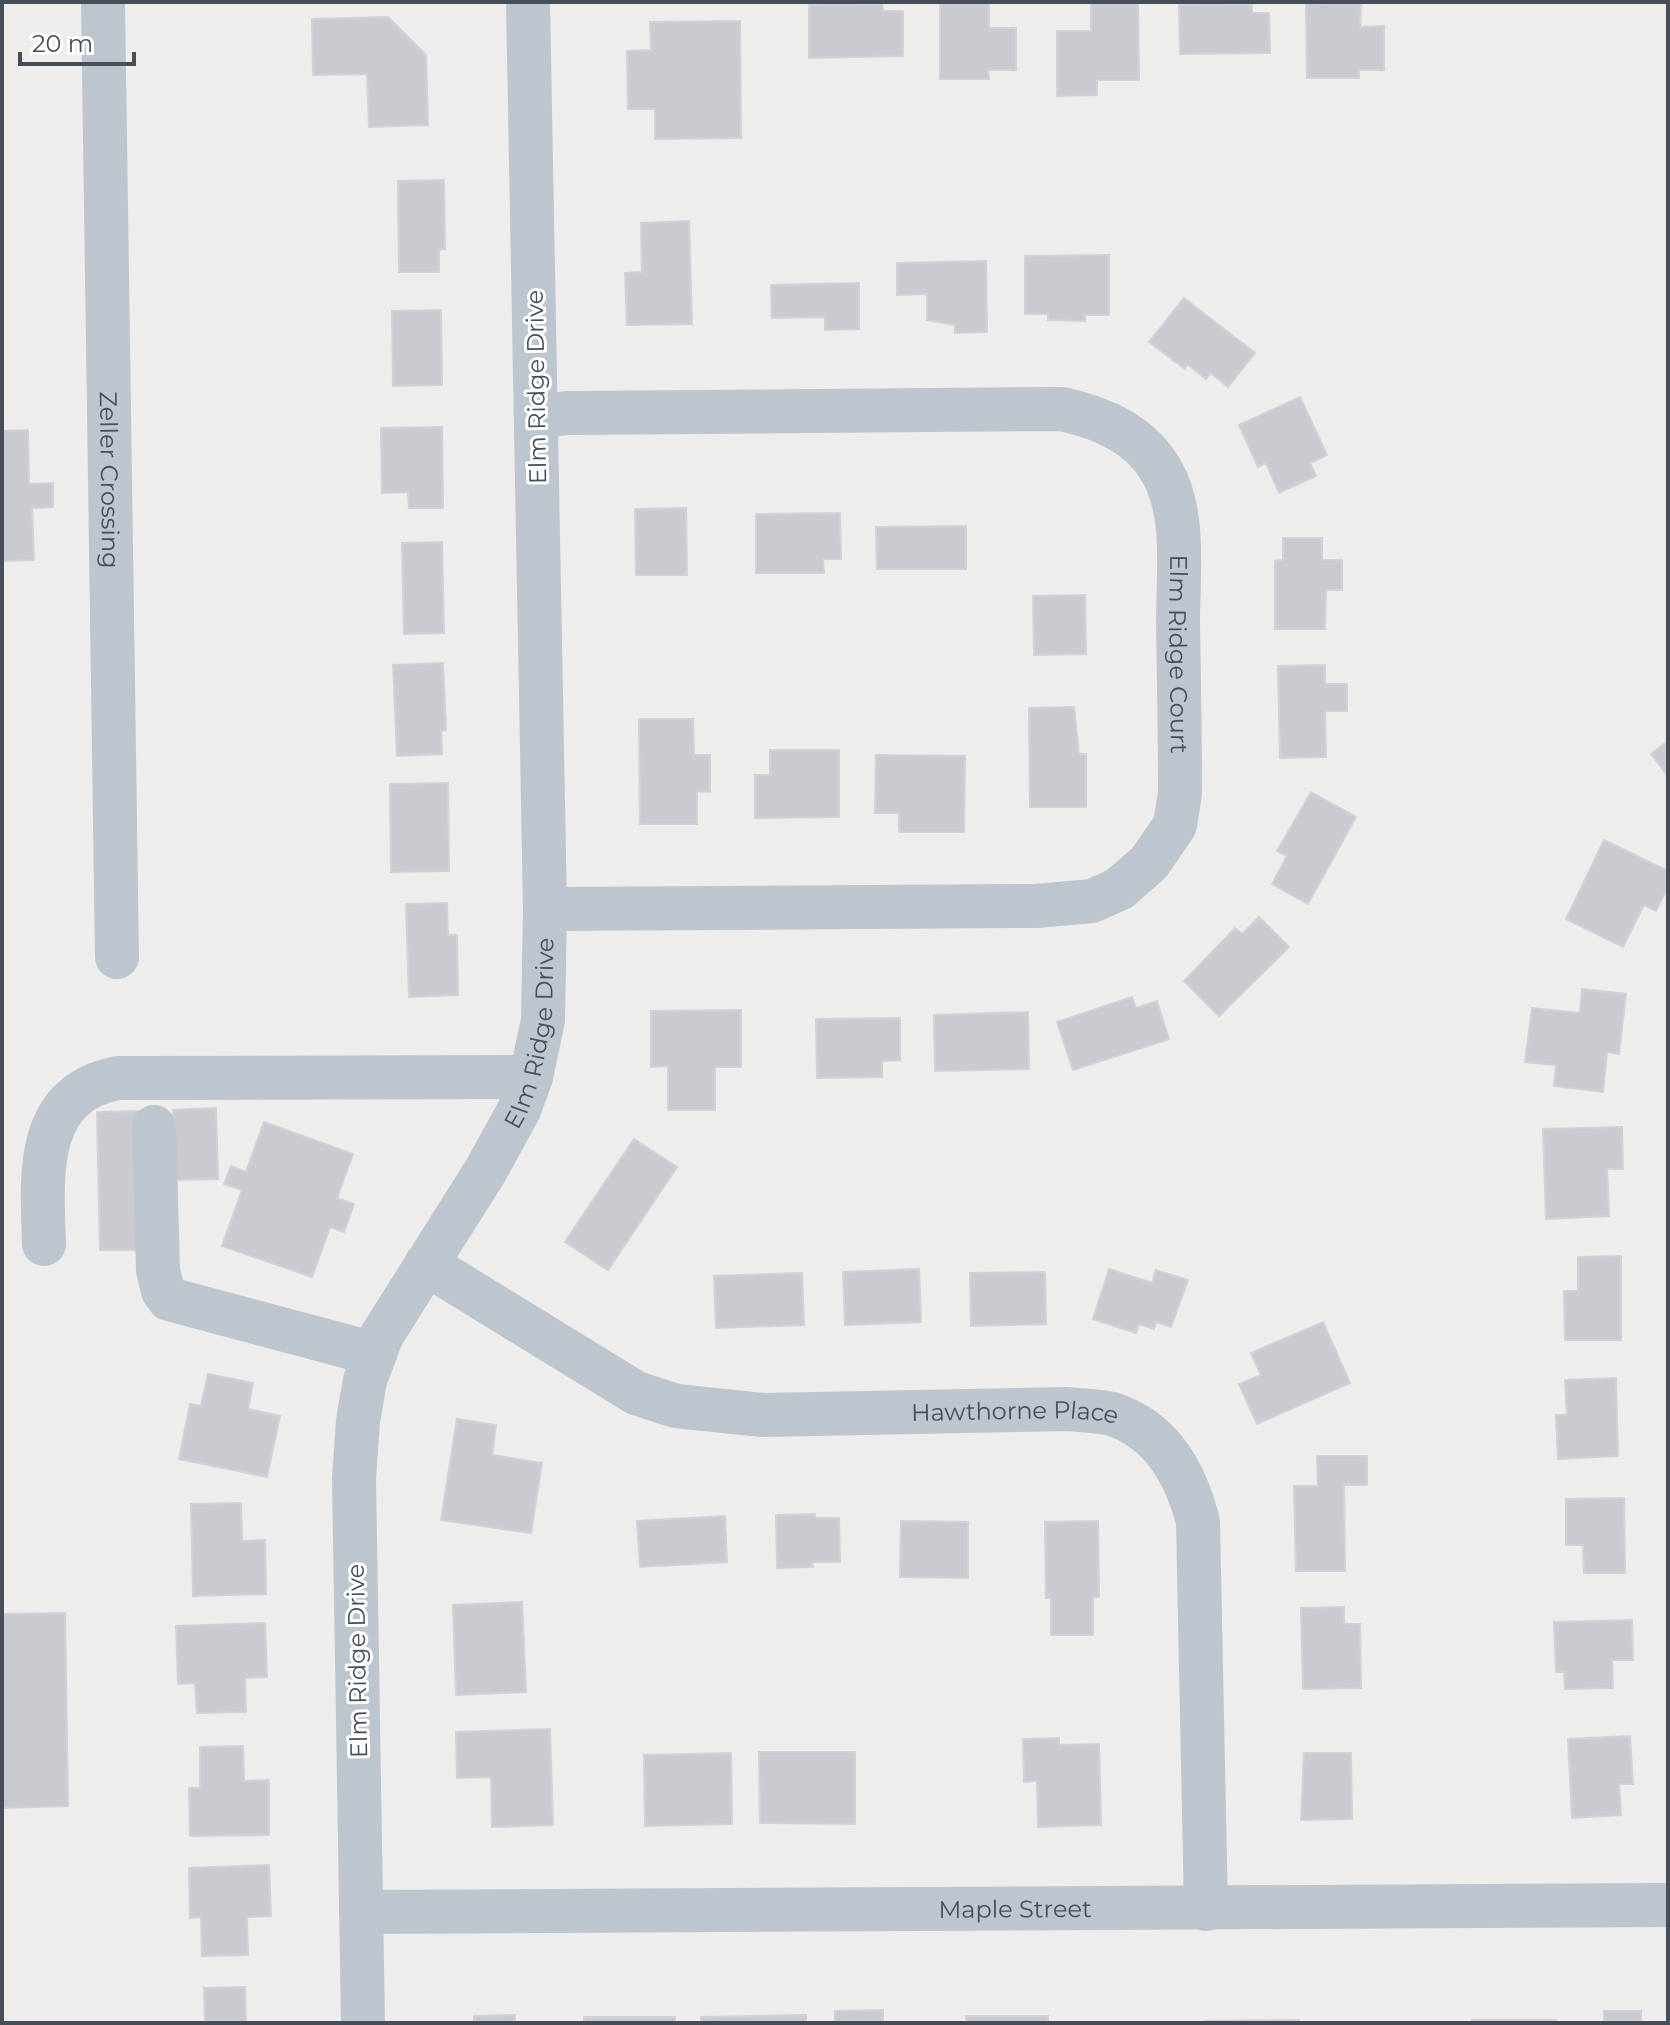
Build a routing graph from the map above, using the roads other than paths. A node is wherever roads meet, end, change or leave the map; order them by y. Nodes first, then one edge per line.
1 (103, 2) edge
2 (528, 2) edge
3 (537, 417) junction
4 (545, 909) junction
5 (117, 957) dead end
6 (531, 1077) junction
7 (154, 1127) dead end
8 (44, 1244) dead end
9 (426, 1264) junction
10 (375, 1354) junction
11 (1668, 1905) edge
12 (1206, 1909) junction
13 (361, 1912) junction
14 (363, 2023) edge

1 - 5 street, Zeller Crossing
2 - 3 street, Elm Ridge Drive
3 - 4 street, Elm Ridge Drive
3 - 4 street, Elm Ridge Court
4 - 6 street, Elm Ridge Drive
6 - 8 street
6 - 9 street, Elm Ridge Drive
7 - 10 street
9 - 10 street, Elm Ridge Drive
9 - 12 street, Hawthorne Place
10 - 13 street, Elm Ridge Drive
11 - 12 street, Maple Street
12 - 13 street, Maple Street
13 - 14 street, Elm Ridge Drive

